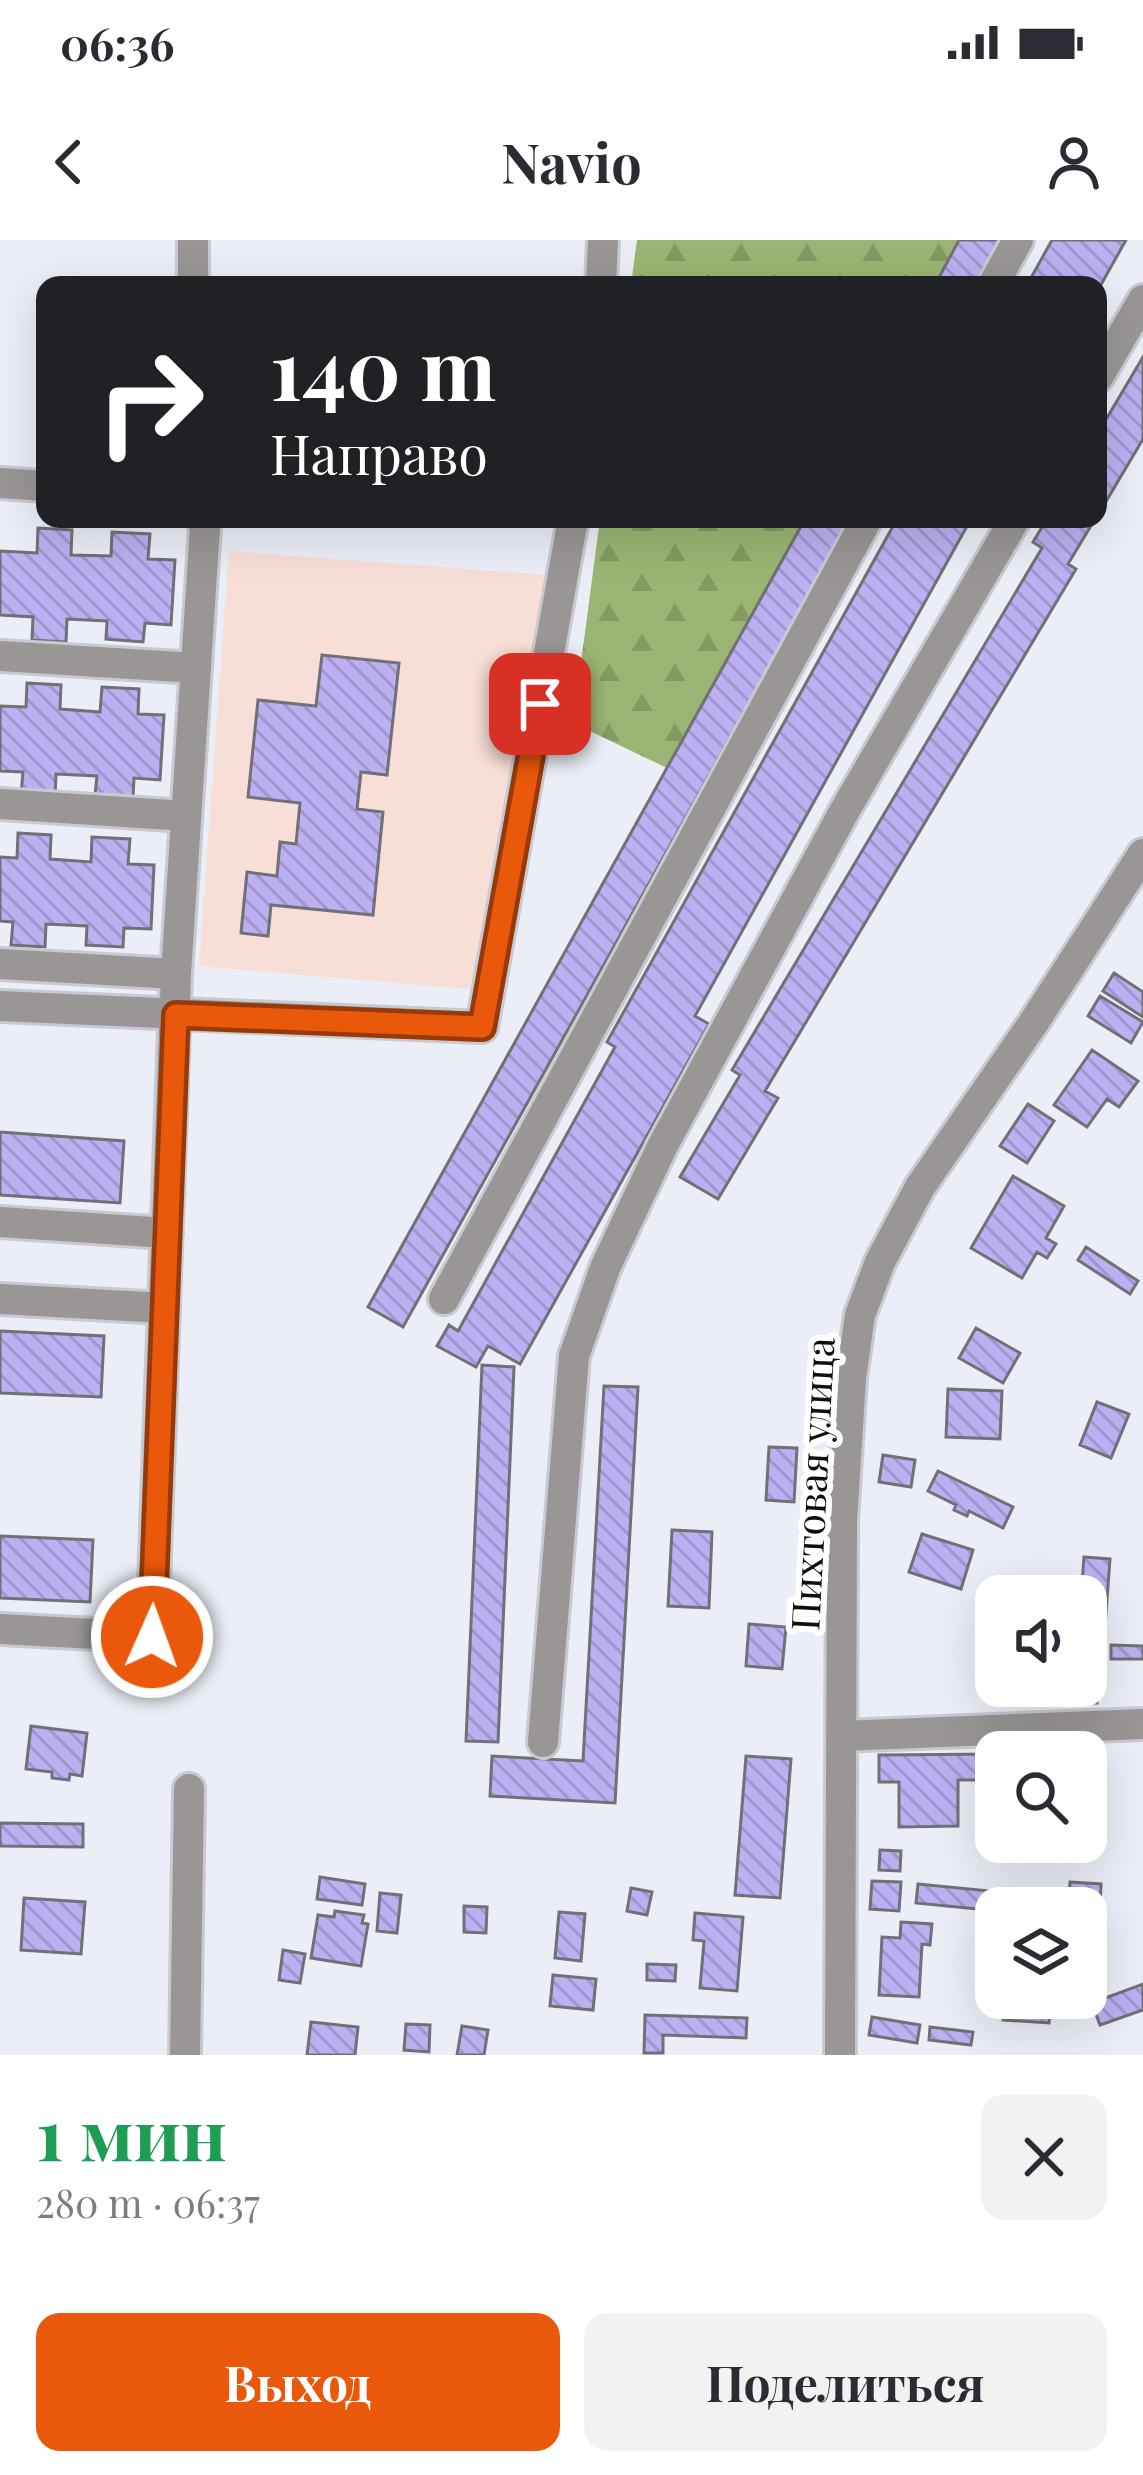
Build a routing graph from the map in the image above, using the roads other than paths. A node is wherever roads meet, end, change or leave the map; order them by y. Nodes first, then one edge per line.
1 (193, 240) edge
2 (603, 240) edge
3 (1018, 240) edge
4 (193, 276) edge
5 (601, 276) edge
6 (998, 276) edge
7 (1143, 300) edge
8 (1107, 362) edge
9 (0, 483) edge
10 (36, 485) edge
11 (205, 528) edge
12 (571, 528) edge
13 (862, 528) edge
14 (1010, 528) edge
15 (0, 656) edge
16 (196, 668) junction
17 (0, 804) edge
18 (186, 816) junction
19 (1143, 854) edge
20 (0, 964) edge
21 (176, 974) junction
22 (0, 1006) edge
23 (176, 1015) junction
24 (0, 1222) edge
25 (167, 1233) junction
26 (0, 1299) edge
27 (444, 1299) dead end
28 (164, 1308) junction
29 (0, 1628) edge
30 (1143, 1724) edge
31 (842, 1736) junction
32 (543, 1742) dead end
33 (189, 1789) dead end
34 (185, 2055) edge
35 (840, 2055) edge

1 - 4 street
2 - 5 street
3 - 6 street
7 - 8 street
9 - 10 street
11 - 16 street
12 - 23 street
13 - 27 street
14 - 32 street
15 - 16 street
16 - 18 street
17 - 18 street
18 - 21 street
19 - 31 street, Пихтовая улица
20 - 21 street
21 - 23 street
22 - 23 street
23 - 25 street
24 - 25 street
25 - 28 street
26 - 28 street
28 - 29 street
30 - 31 street
31 - 35 street, Пихтовая улица
33 - 34 street

